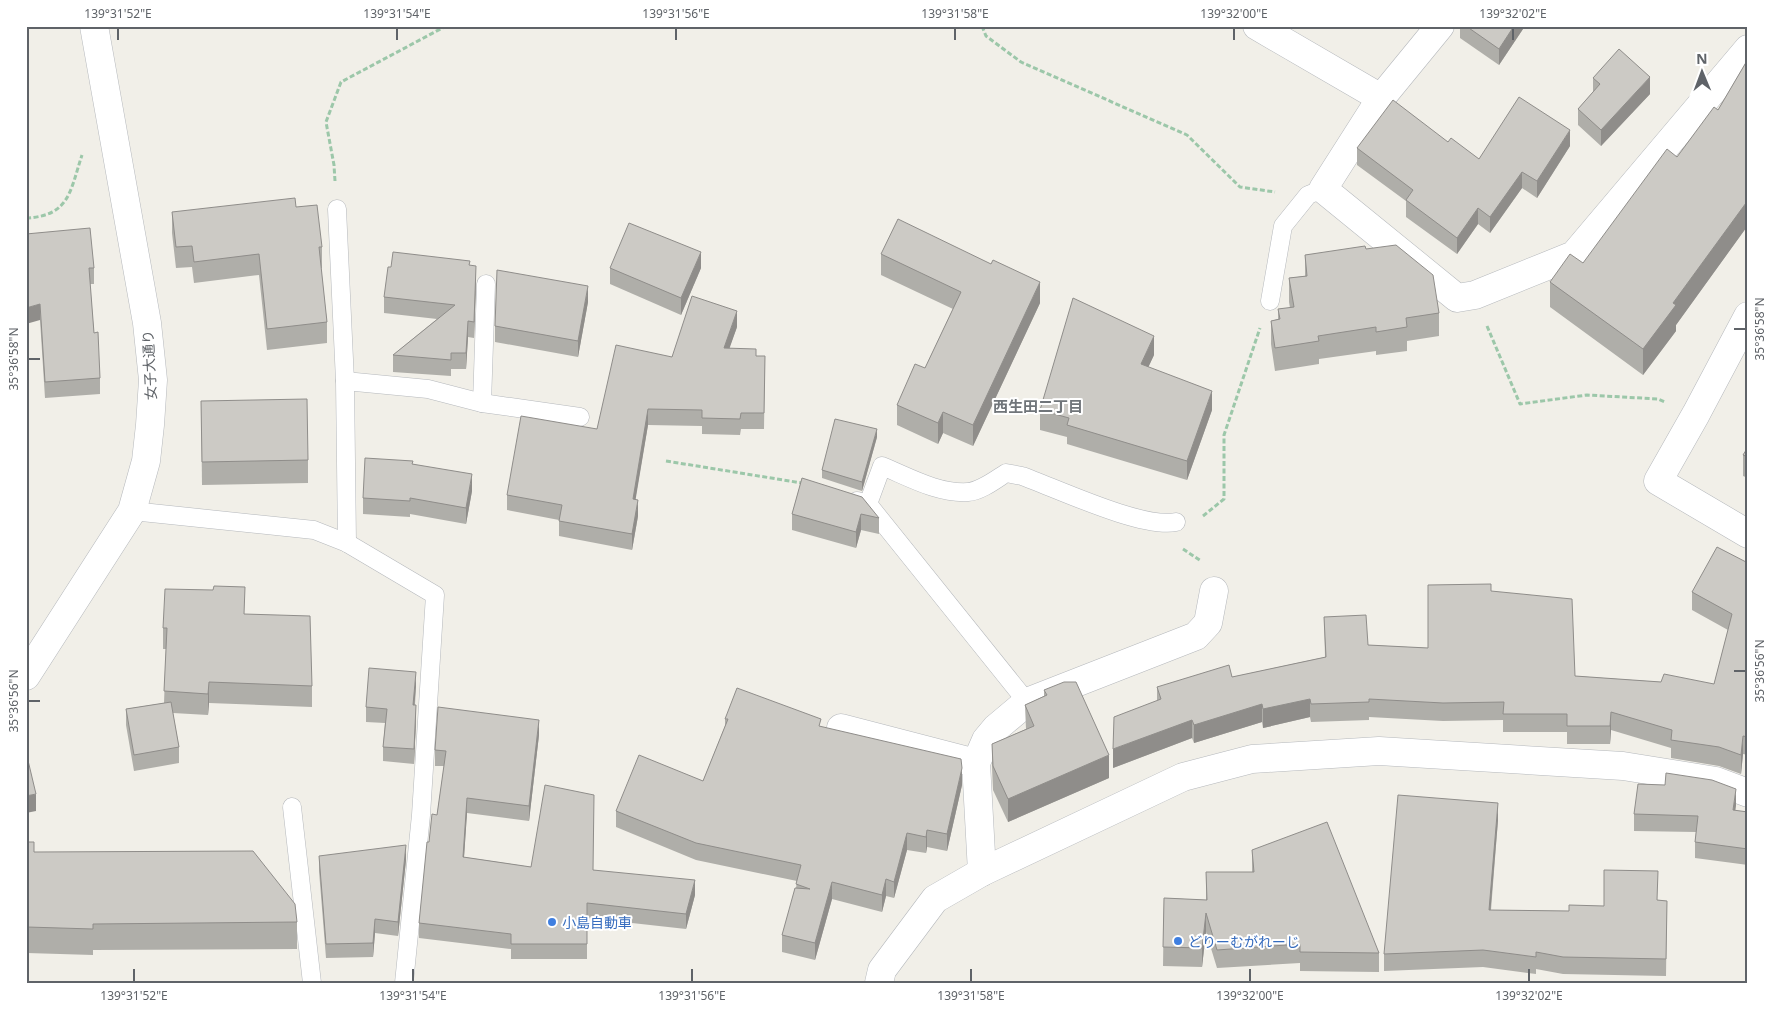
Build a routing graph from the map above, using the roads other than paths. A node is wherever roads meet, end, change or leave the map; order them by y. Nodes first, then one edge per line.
1 (94, 26) edge
2 (1257, 26) edge
3 (1440, 26) edge
4 (1748, 49) edge
5 (1381, 98) junction
6 (1315, 192) junction
7 (337, 209) road end
8 (486, 284) dead end
9 (1270, 301) road end
10 (1748, 316) edge
11 (345, 381) junction
12 (482, 403) junction
13 (580, 417) dead end
14 (802, 483) edge
15 (868, 504) junction
16 (132, 511) junction
17 (1176, 522) dead end
18 (1748, 534) edge
19 (347, 543) junction
20 (1214, 591) dead end
21 (26, 676) edge
22 (1027, 702) junction
23 (841, 728) dead end
24 (976, 763) junction
25 (1748, 793) edge
26 (292, 807) dead end
27 (982, 872) junction
28 (312, 983) edge
29 (404, 983) edge
30 (879, 983) edge

1 - 16 street, 女子大通り
2 - 5 street
3 - 5 street
4 - 6 street
5 - 6 street
6 - 9 lane
7 - 11 lane
8 - 12 lane
10 - 18 street
11 - 12 lane
11 - 19 lane
12 - 13 lane
14 - 15 lane
15 - 17 lane
15 - 22 lane
16 - 19 lane
16 - 21 street, 女子大通り
19 - 29 lane
20 - 22 street
22 - 24 street
23 - 24 street
24 - 27 street
25 - 27 street
26 - 28 lane
27 - 30 street

